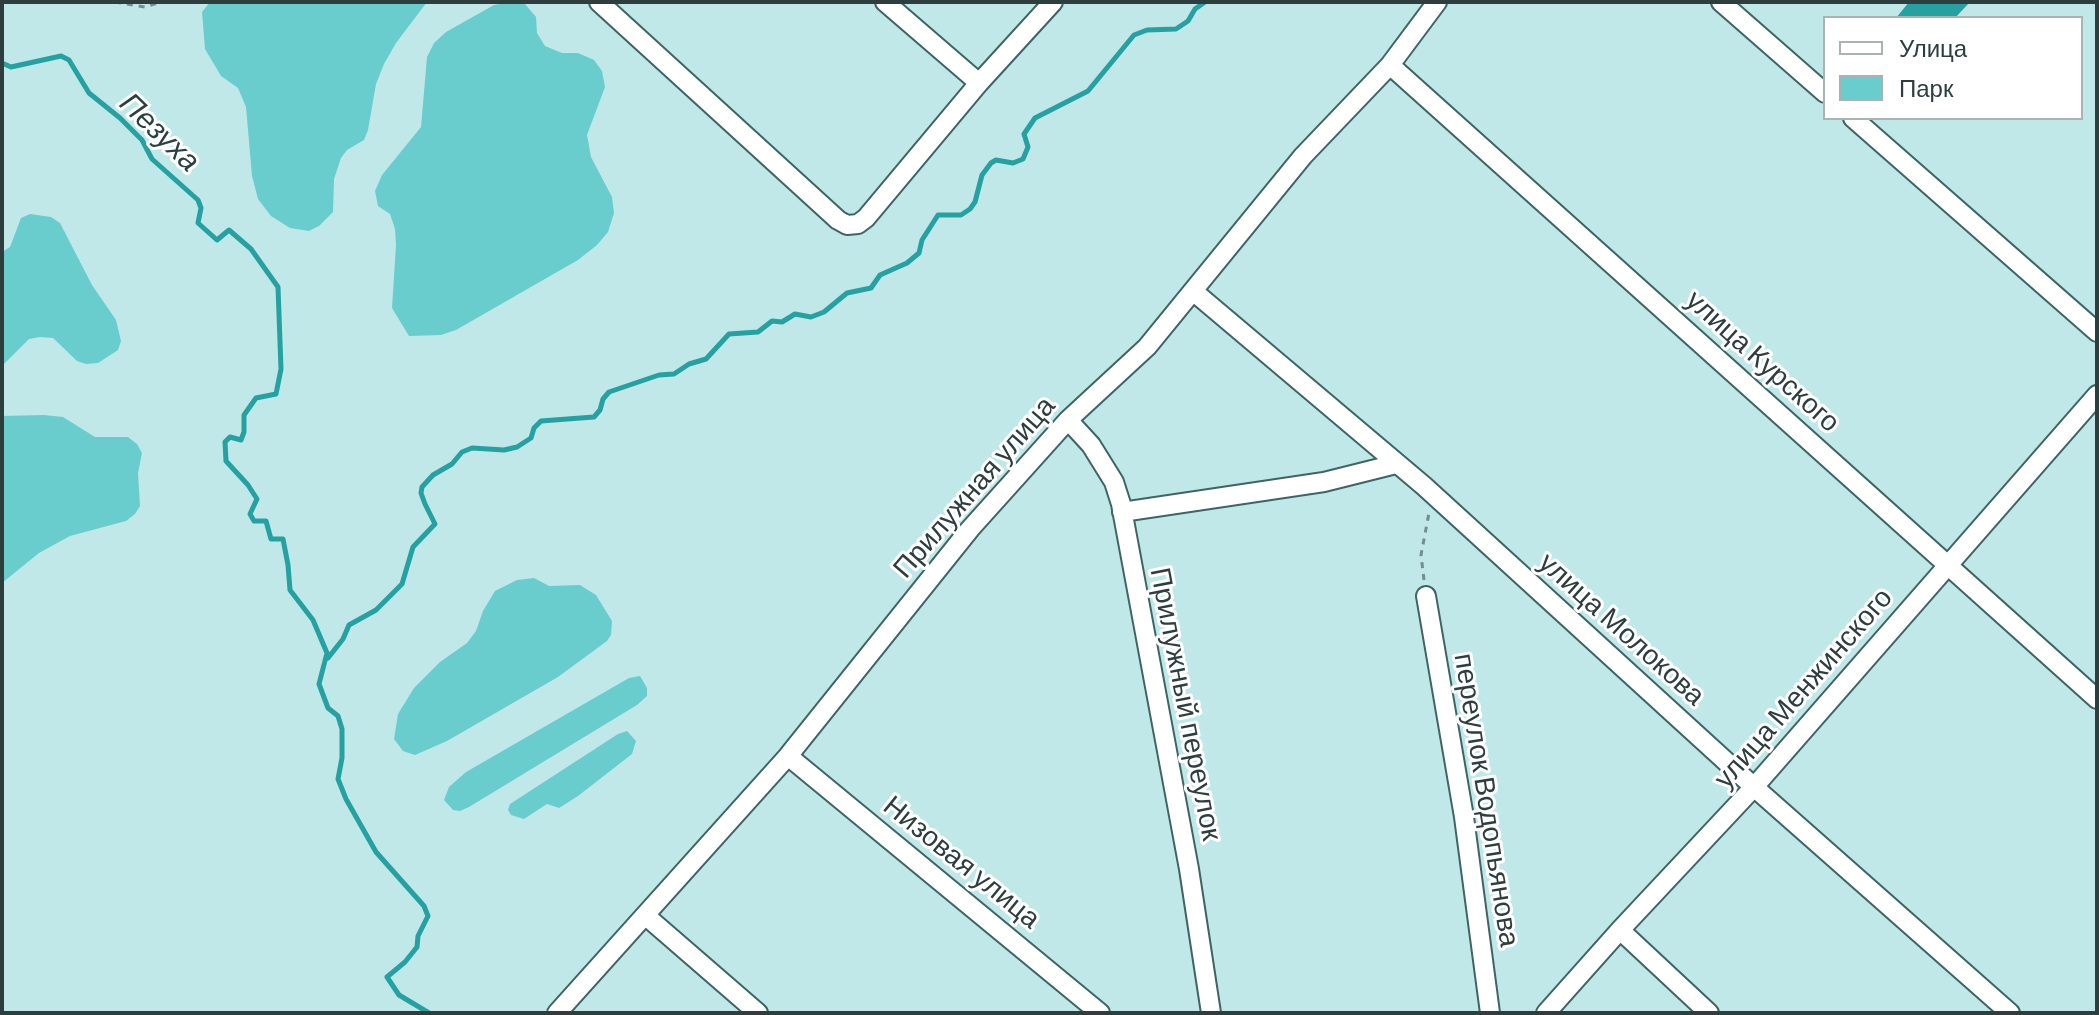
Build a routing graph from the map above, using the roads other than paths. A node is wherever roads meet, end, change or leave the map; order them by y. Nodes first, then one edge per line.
1 (599, 2) edge
2 (885, 2) edge
3 (1053, 2) edge
4 (1437, 2) edge
5 (1721, 2) edge
6 (1390, 65) junction
7 (979, 83) junction
8 (1823, 91) edge
9 (1855, 120) edge
10 (1193, 291) junction
11 (2097, 332) edge
12 (2097, 395) edge
13 (1068, 420) junction
14 (1396, 464) junction
15 (1122, 512) junction
16 (1948, 565) junction
17 (1426, 596) road end
18 (2097, 699) edge
19 (788, 756) junction
20 (1754, 787) junction
21 (646, 916) junction
22 (1620, 930) junction
23 (557, 1013) edge
24 (758, 1013) edge
25 (1100, 1013) edge
26 (1211, 1013) edge
27 (1490, 1013) edge
28 (1546, 1013) edge
29 (1709, 1013) edge
30 (2010, 1013) edge

1 - 7 street
2 - 7 street
3 - 7 street
4 - 6 street, Прилужная улица
5 - 8 street
6 - 10 street, Прилужная улица
6 - 16 street, улица Курского
9 - 11 street
10 - 13 street, Прилужная улица
10 - 14 street, улица Молокова
12 - 16 street, улица Менжинского
13 - 15 street, Прилужный переулок
13 - 19 street, Прилужная улица
14 - 15 street
14 - 20 street, улица Молокова
15 - 26 street, Прилужный переулок
16 - 18 street, улица Курского
16 - 20 street, улица Менжинского
17 - 27 street, переулок Водопьянова
19 - 21 street, Прилужная улица
19 - 25 street, Низовая улица
20 - 22 street, улица Менжинского
20 - 30 street, улица Молокова
21 - 23 street, Прилужная улица
21 - 24 street
22 - 28 street, улица Менжинского
22 - 29 street

